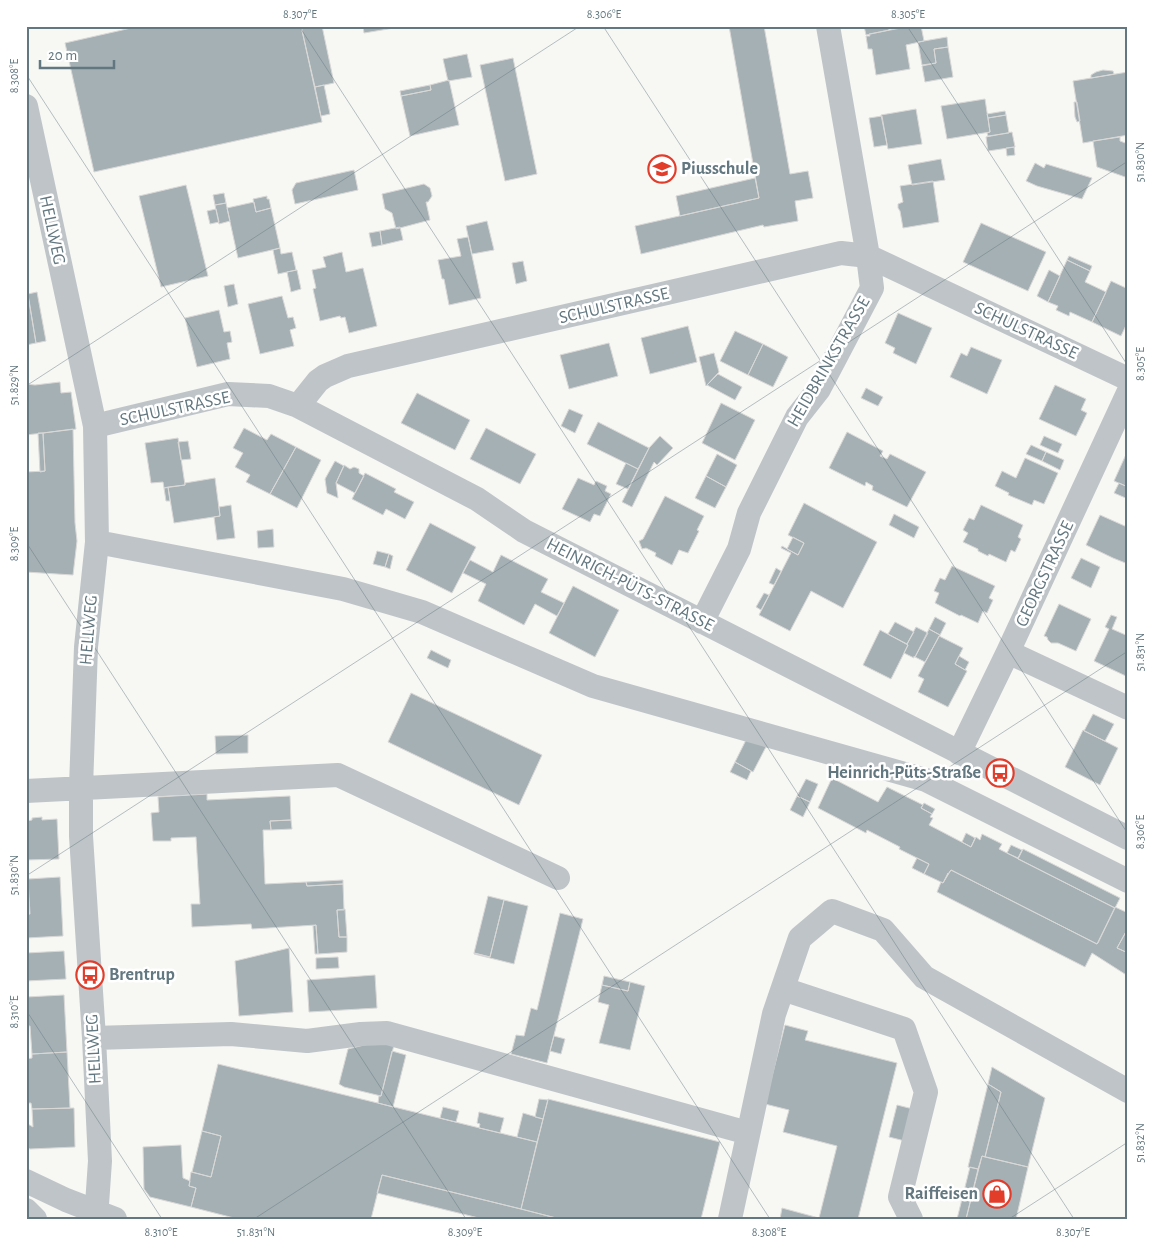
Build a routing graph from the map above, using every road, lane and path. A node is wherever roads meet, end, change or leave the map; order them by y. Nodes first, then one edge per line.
1 (828, 26) edge
2 (26, 106) edge
3 (868, 256) junction
4 (1128, 379) edge
5 (1128, 393) edge
6 (298, 406) junction
7 (95, 426) junction
8 (97, 542) junction
9 (702, 622) junction
10 (1008, 652) junction
11 (1128, 708) edge
12 (959, 753) junction
13 (81, 787) junction
14 (26, 791) edge
15 (1128, 838) edge
16 (558, 878) dead end
17 (1128, 881) edge
18 (782, 989) junction
19 (94, 1038) junction
20 (1128, 1091) edge
21 (748, 1133) junction
22 (100, 1161) junction
23 (26, 1181) edge
24 (26, 1210) edge
25 (102, 1216) edge
26 (35, 1219) edge
27 (118, 1219) edge
28 (730, 1219) edge
29 (911, 1219) edge

1 - 3 street, HEIDBRINKSTRASSE
2 - 7 street, HELLWEG
3 - 4 street, SCHULSTRASSE
3 - 6 street, SCHULSTRASSE
3 - 9 street, HEIDBRINKSTRASSE
5 - 10 street, GEORGSTRASSE
6 - 7 street, SCHULSTRASSE
6 - 9 street, HEINRICH-PÜTS-STRASSE
7 - 8 street, HELLWEG
8 - 13 street, HELLWEG
8 - 17 street
9 - 12 street, HEINRICH-PÜTS-STRASSE
10 - 11 street
10 - 12 street, GEORGSTRASSE
12 - 15 street, HEINRICH-PÜTS-STRASSE
13 - 14 street
13 - 16 street
13 - 19 street, HELLWEG
18 - 20 street
18 - 21 street
18 - 29 street
19 - 21 street
19 - 22 street, HELLWEG
21 - 28 street
22 - 25 street, HELLWEG
22 - 27 street, HELLWEG
23 - 25 street
24 - 26 street

